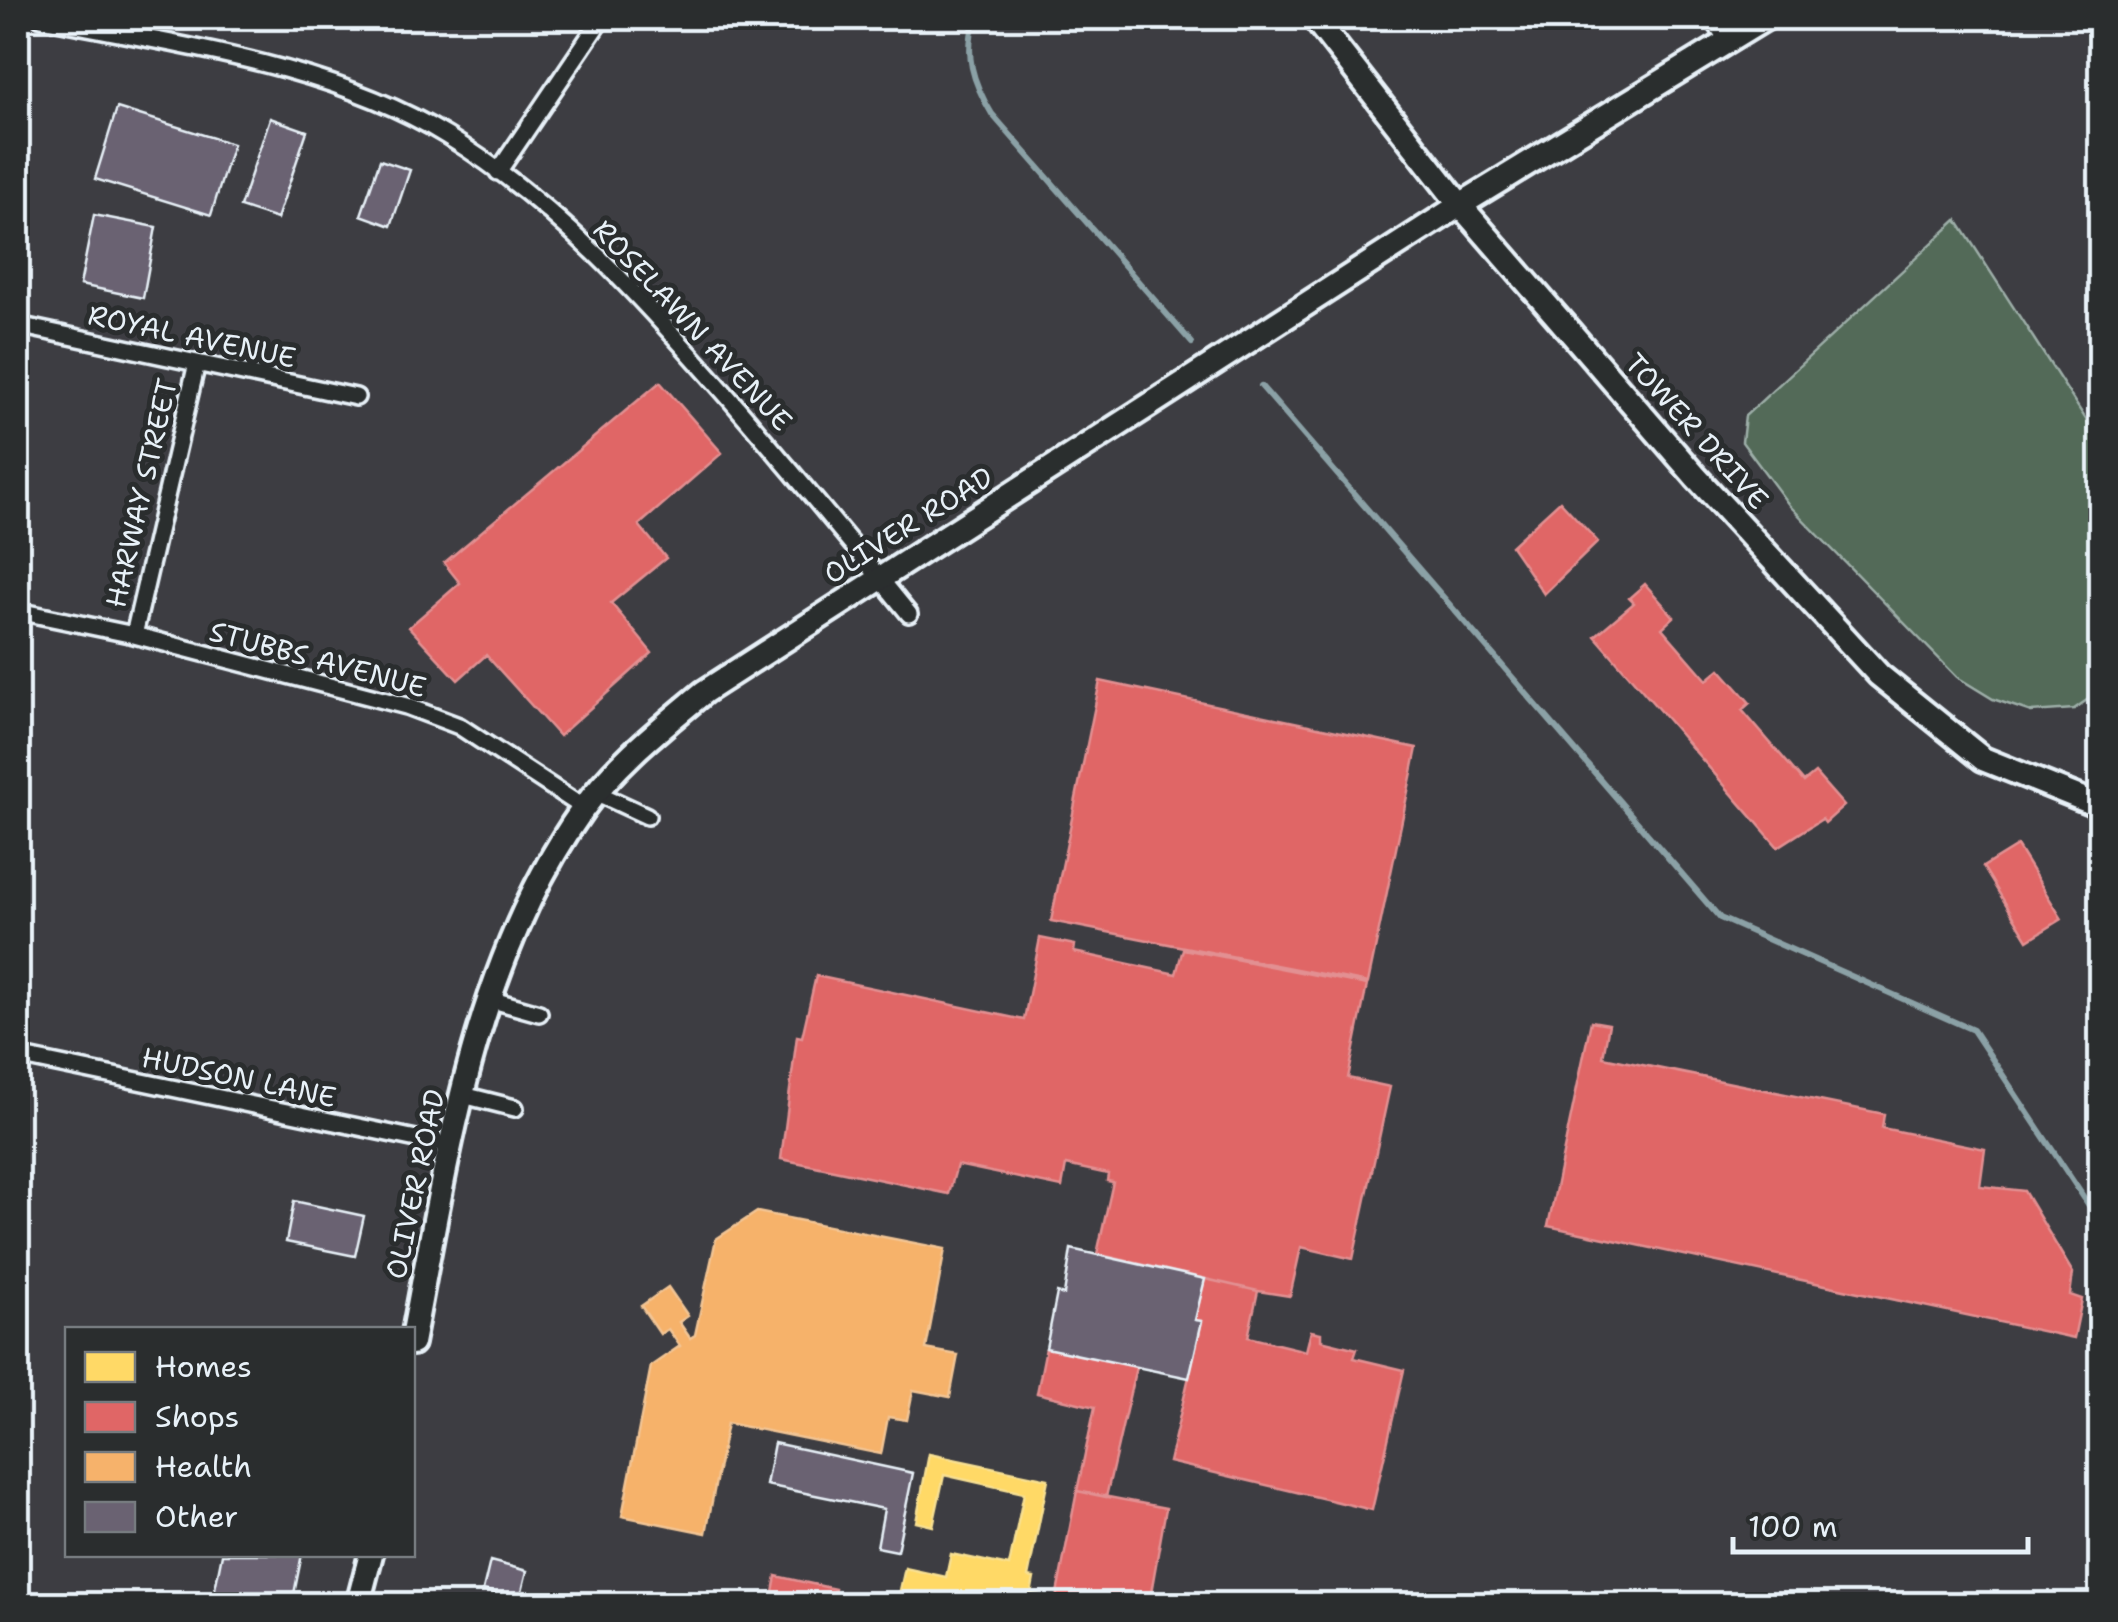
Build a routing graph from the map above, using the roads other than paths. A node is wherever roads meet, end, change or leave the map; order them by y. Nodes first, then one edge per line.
1 (42, 18) edge
2 (602, 18) edge
3 (1314, 18) edge
4 (1712, 18) edge
5 (1766, 18) edge
6 (1728, 41) junction
7 (498, 172) junction
8 (1460, 205) junction
9 (18, 325) edge
10 (197, 363) junction
11 (356, 397) dead end
12 (880, 578) junction
13 (18, 611) edge
14 (908, 614) dead end
15 (134, 635) junction
16 (590, 800) junction
17 (2100, 806) edge
18 (646, 816) dead end
19 (489, 999) junction
20 (538, 1013) dead end
21 (18, 1056) edge
22 (464, 1095) junction
23 (515, 1108) dead end
24 (450, 1146) junction
25 (415, 1327) edge
26 (370, 1557) edge
27 (358, 1604) edge

1 - 7 street, ROSELAWN AVENUE
2 - 7 street
3 - 8 street, TOWER DRIVE
4 - 6 street
5 - 6 street, OLIVER ROAD
6 - 8 street, OLIVER ROAD
7 - 12 street, ROSELAWN AVENUE
8 - 12 street, OLIVER ROAD
8 - 17 street, TOWER DRIVE
9 - 10 street, ROYAL AVENUE
10 - 11 street, ROYAL AVENUE
10 - 15 street, HARWAY STREET
12 - 14 street, ROSELAWN AVENUE
12 - 16 street, OLIVER ROAD
13 - 15 street, STUBBS AVENUE
15 - 16 street, STUBBS AVENUE
16 - 18 street, STUBBS AVENUE
16 - 19 street, OLIVER ROAD
19 - 20 street
19 - 22 street, OLIVER ROAD
21 - 24 street, HUDSON LANE
22 - 23 street
22 - 24 street, OLIVER ROAD
24 - 25 street, OLIVER ROAD
26 - 27 street

